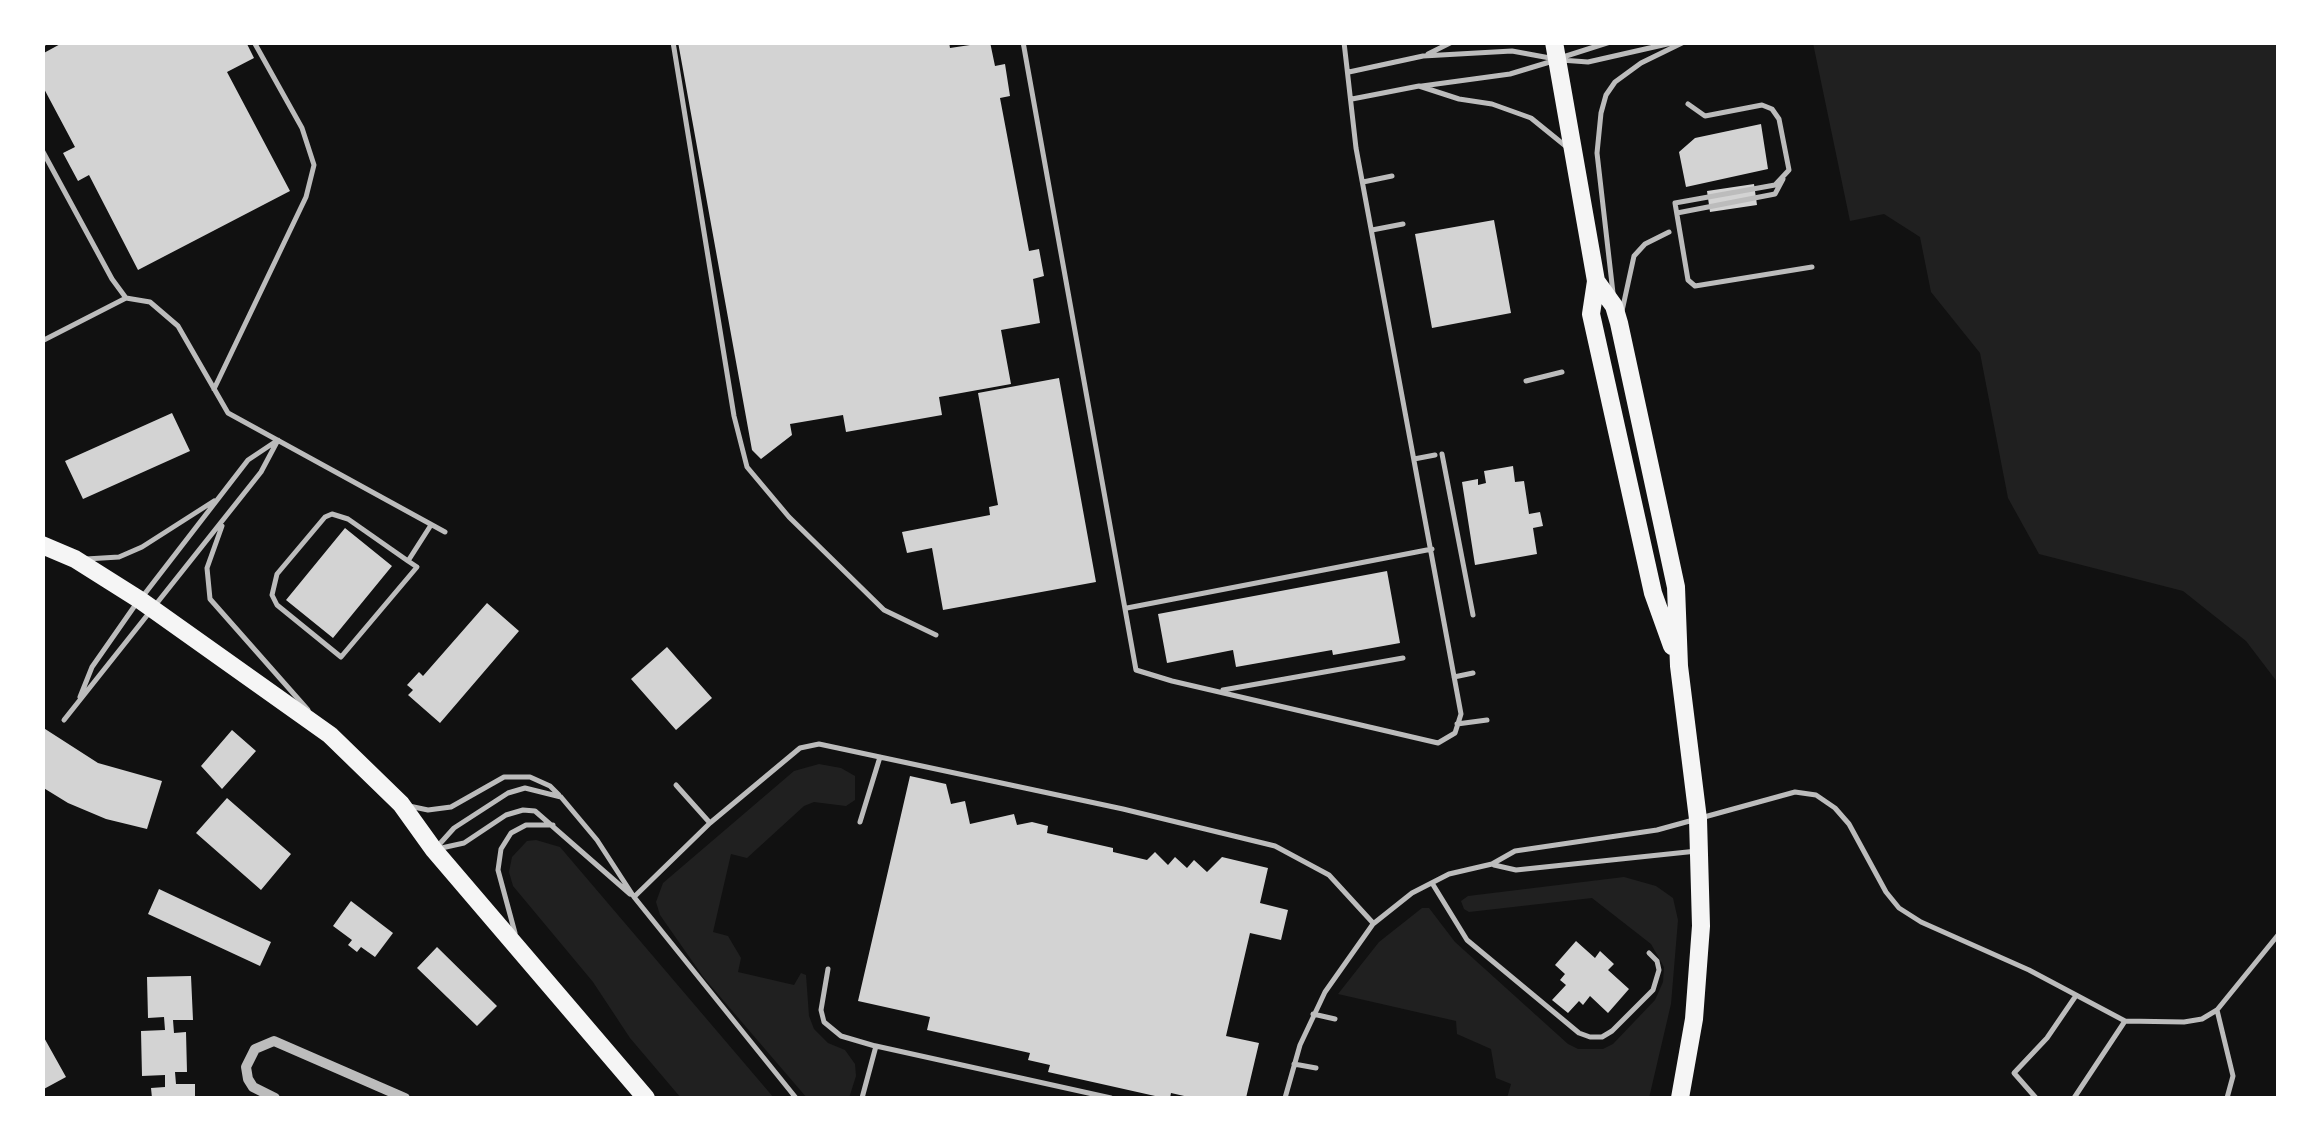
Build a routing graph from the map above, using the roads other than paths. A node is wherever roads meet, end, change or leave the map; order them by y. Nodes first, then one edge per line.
1 (254, 42) edge
2 (673, 42) edge
3 (1023, 42) edge
4 (1344, 42) edge
5 (1452, 42) edge
6 (1610, 42) edge
7 (1676, 42) edge
8 (1684, 42) edge
9 (1556, 51) edge
10 (1423, 56) junction
11 (1348, 72) junction
12 (1419, 86) junction
13 (1352, 99) junction
14 (1688, 104) dead end
15 (42, 150) edge
16 (1574, 153) junction
17 (1392, 176) dead end
18 (1363, 182) junction
19 (1403, 224) dead end
20 (1372, 230) junction
21 (1669, 232) dead end
22 (1812, 267) dead end
23 (1596, 281) junction
24 (126, 298) junction
25 (1617, 315) junction
26 (42, 341) edge
27 (1562, 372) dead end
28 (1526, 381) dead end
29 (214, 389) junction
30 (278, 440) junction
31 (1414, 459) junction
32 (220, 496) junction
33 (224, 519) junction
34 (430, 525) junction
35 (445, 532) dead end
36 (42, 545) edge
37 (1432, 550) junction
38 (76, 559) junction
39 (408, 561) junction
40 (147, 604) junction
41 (1127, 608) junction
42 (1473, 615) dead end
43 (936, 635) dead end
44 (1403, 658) dead end
45 (1679, 666) junction
46 (1474, 674) dead end
47 (1454, 677) junction
48 (1220, 690) junction
49 (80, 698) junction
50 (64, 720) dead end
51 (1488, 720) dead end
52 (1458, 724) junction
53 (330, 735) junction
54 (880, 757) junction
55 (676, 785) dead end
56 (561, 797) junction
57 (400, 804) junction
58 (1698, 819) junction
59 (860, 822) dead end
60 (710, 823) junction
61 (554, 825) junction
62 (434, 850) junction
63 (1698, 851) junction
64 (1492, 864) junction
65 (1432, 883) junction
66 (634, 898) junction
67 (1373, 924) junction
68 (2278, 934) edge
69 (519, 950) junction
70 (1649, 953) dead end
71 (828, 969) dead end
72 (2074, 997) junction
73 (2217, 1010) junction
74 (1313, 1014) junction
75 (1335, 1019) dead end
76 (2125, 1021) junction
77 (876, 1046) junction
78 (1294, 1064) junction
79 (1316, 1068) dead end
80 (275, 1098) edge
81 (405, 1098) edge
82 (646, 1098) edge
83 (796, 1098) edge
84 (862, 1098) edge
85 (1111, 1098) edge
86 (1286, 1098) edge
87 (1680, 1098) edge
88 (2036, 1098) edge
89 (2074, 1098) edge
90 (2227, 1098) edge

1 - 29 lane
2 - 43 lane
3 - 41 lane
4 - 11 lane
5 - 10 lane
6 - 9 lane
7 - 9 lane
8 - 25 lane
9 - 10 lane
9 - 12 lane
9 - 16 main road
10 - 11 lane
11 - 13 lane
12 - 13 lane
12 - 16 lane
13 - 18 lane
14 - 22 lane
15 - 24 lane
16 - 23 main road
17 - 18 lane
18 - 20 lane
19 - 20 lane
20 - 31 lane
21 - 25 lane
23 - 25 main road
23 - 45 main road
24 - 26 lane
24 - 29 lane
25 - 45 main road
27 - 28 lane
29 - 30 lane
30 - 32 lane
30 - 33 lane
30 - 34 lane
31 - 37 lane
31 - 42 lane
32 - 38 lane
32 - 40 lane
33 - 40 lane
33 - 53 lane
34 - 35 lane
34 - 39 lane
36 - 38 main road
37 - 41 lane
37 - 47 lane
38 - 40 main road
39 - 39 lane
40 - 49 lane
40 - 49 lane
40 - 53 main road
41 - 48 lane
44 - 48 lane
45 - 58 main road
46 - 47 lane
47 - 52 lane
48 - 52 lane
49 - 50 lane
51 - 52 lane
53 - 57 main road
54 - 59 lane
54 - 60 lane
54 - 67 lane
55 - 60 lane
56 - 57 lane
56 - 62 lane
56 - 66 lane
57 - 62 main road
58 - 63 main road
58 - 64 lane
58 - 72 lane
60 - 66 lane
61 - 62 lane
61 - 66 lane
61 - 69 lane
62 - 69 main road
63 - 64 lane
63 - 87 main road
64 - 65 lane
65 - 67 lane
65 - 70 lane
66 - 83 lane
67 - 74 lane
68 - 73 lane
69 - 82 main road
71 - 77 lane
72 - 76 lane
72 - 88 lane
73 - 76 lane
73 - 90 lane
74 - 75 lane
74 - 78 lane
76 - 89 lane
77 - 84 lane
77 - 85 lane
78 - 79 lane
78 - 86 lane
80 - 81 street

